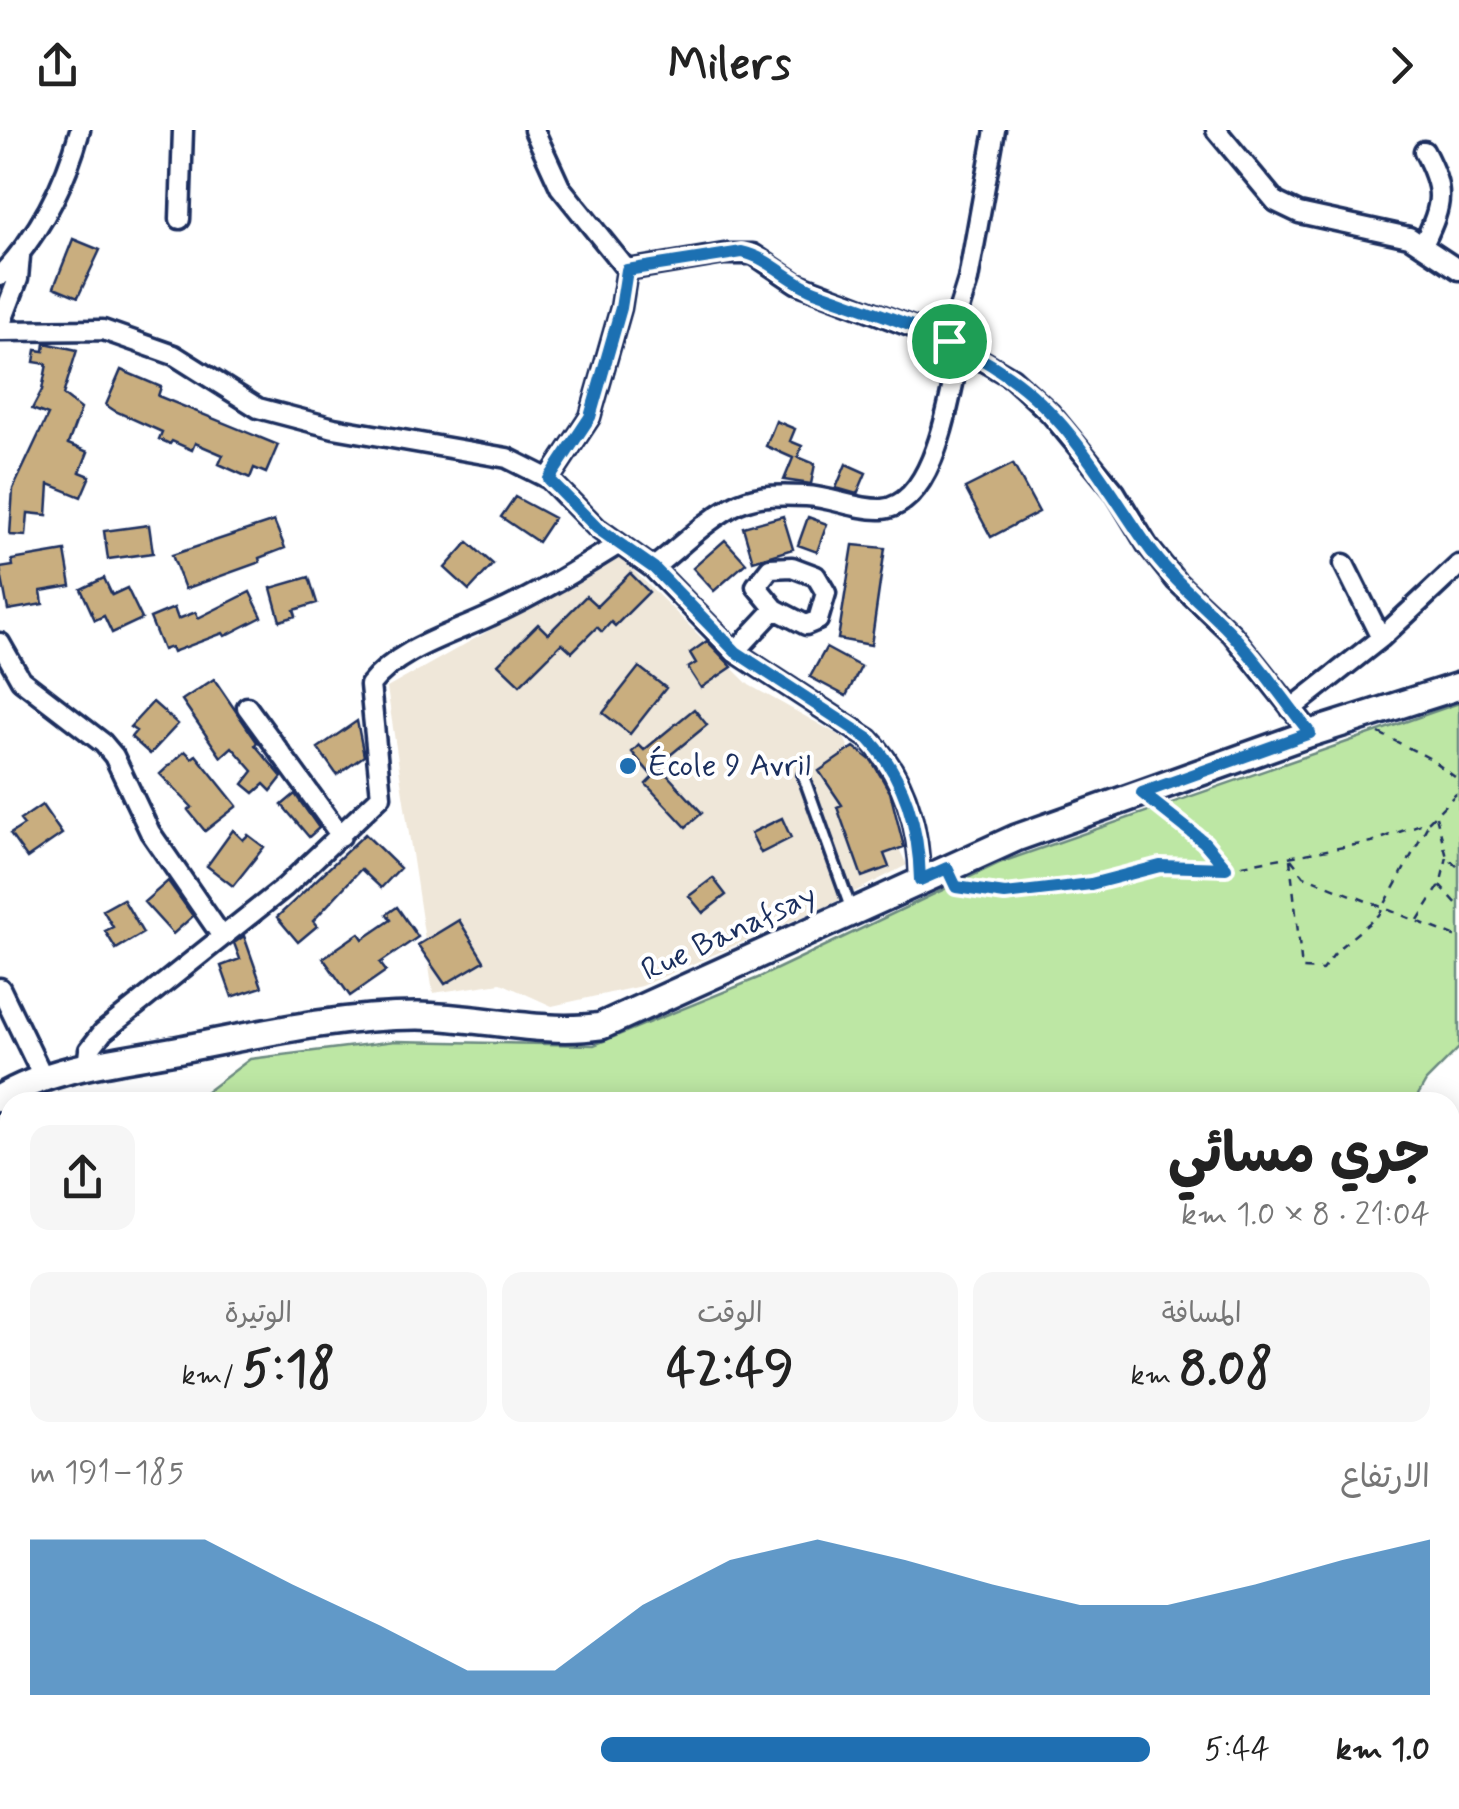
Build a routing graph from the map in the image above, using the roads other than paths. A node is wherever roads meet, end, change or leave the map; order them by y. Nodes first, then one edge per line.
1 (80, 130) edge
2 (183, 130) edge
3 (534, 130) edge
4 (995, 130) edge
5 (1216, 130) edge
6 (1424, 151) dead end
7 (1450, 206) edge
8 (180, 219) dead end
9 (1424, 243) junction
10 (20, 256) junction
11 (627, 270) junction
12 (1459, 270) edge
13 (1, 278) edge
14 (0, 328) edge
15 (955, 344) junction
16 (549, 479) junction
17 (619, 544) junction
18 (1344, 564) dead end
19 (1459, 565) edge
20 (654, 568) junction
21 (775, 610) junction
22 (1381, 638) junction
23 (0, 643) edge
24 (736, 652) junction
25 (1459, 686) edge
26 (247, 707) dead end
27 (1291, 708) junction
28 (1310, 733) junction
29 (803, 775) dead end
30 (341, 836) junction
31 (920, 880) junction
32 (852, 910) junction
33 (222, 935) junction
34 (0, 988) edge
35 (87, 1067) junction
36 (33, 1084) junction
37 (14, 1092) edge

1 - 10 street
2 - 8 street
3 - 11 street
4 - 15 street
5 - 9 street
6 - 7 street
7 - 9 street
9 - 12 street
10 - 13 street
10 - 14 street
11 - 15 street
11 - 16 street
14 - 16 street
15 - 20 street
15 - 27 street
16 - 17 street
17 - 20 street
17 - 30 street
18 - 22 street
19 - 22 street
20 - 24 street
21 - 21 street
21 - 24 street
22 - 27 street
23 - 33 street
24 - 31 street
25 - 28 main road, Rue Banafsay
26 - 30 street
27 - 28 street
28 - 31 main road, Rue Banafsay
29 - 32 lane
30 - 33 street
31 - 32 main road, Rue Banafsay
32 - 35 main road, Rue Banafsay
33 - 35 street
34 - 36 street
35 - 36 main road, Rue Banafsay
36 - 37 main road, Rue Banafsay

